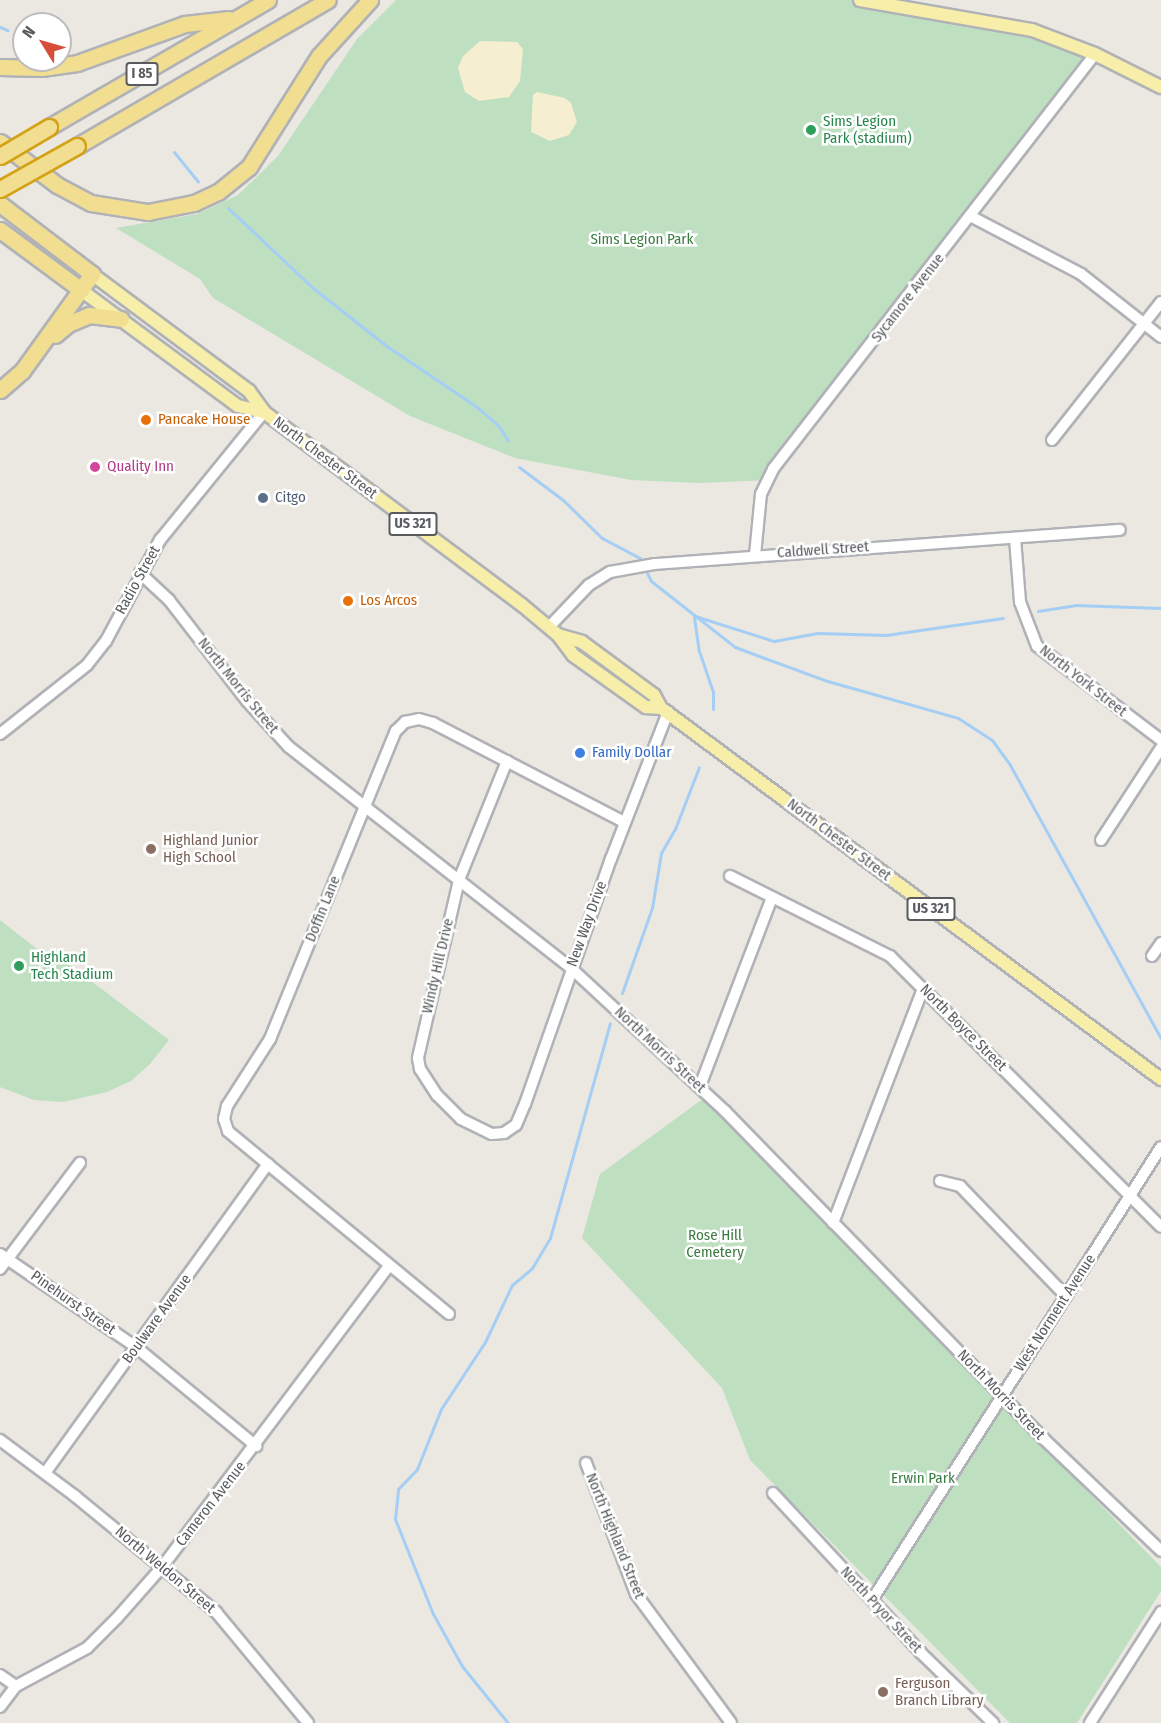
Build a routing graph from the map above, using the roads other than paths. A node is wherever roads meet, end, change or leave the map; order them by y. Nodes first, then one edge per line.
1 (268, 0) edge
2 (328, 0) edge
3 (370, 0) edge
4 (860, 0) edge
5 (235, 19) junction
6 (1095, 54) junction
7 (0, 66) edge
8 (1161, 87) edge
9 (0, 142) edge
10 (0, 156) edge
11 (0, 189) edge
12 (0, 204) edge
13 (972, 217) junction
14 (0, 231) edge
15 (92, 274) junction
16 (81, 290) junction
17 (1161, 302) edge
18 (121, 319) junction
19 (1144, 324) junction
20 (1161, 337) edge
21 (29, 360) junction
22 (0, 390) edge
23 (264, 412) junction
24 (1052, 440) dead end
25 (1120, 530) dead end
26 (1015, 538) junction
27 (755, 555) junction
28 (140, 573) junction
29 (554, 631) junction
30 (665, 710) junction
31 (0, 735) edge
32 (1161, 740) edge
33 (1161, 748) edge
34 (507, 761) junction
35 (364, 808) junction
36 (624, 822) junction
37 (1101, 840) dead end
38 (730, 876) dead end
39 (459, 880) junction
40 (772, 897) junction
41 (1161, 943) edge
42 (1152, 956) dead end
43 (571, 968) junction
44 (922, 988) junction
45 (1161, 1079) edge
46 (700, 1086) junction
47 (504, 1133) joint
48 (1161, 1147) edge
49 (80, 1163) dead end
50 (268, 1164) junction
51 (940, 1181) dead end
52 (1130, 1196) junction
53 (834, 1223) junction
54 (1161, 1227) edge
55 (4, 1256) edge
56 (389, 1266) junction
57 (0, 1269) edge
58 (1066, 1296) junction
59 (449, 1314) dead end
60 (136, 1347) junction
61 (1003, 1395) junction
62 (0, 1440) edge
63 (256, 1446) junction
64 (586, 1463) dead end
65 (45, 1473) junction
66 (773, 1493) dead end
67 (1161, 1551) edge
68 (162, 1568) junction
69 (872, 1600) junction
70 (1161, 1612) edge
71 (0, 1675) edge
72 (16, 1686) junction
73 (0, 1707) edge
74 (308, 1723) edge
75 (731, 1723) edge
76 (993, 1723) edge
77 (1090, 1723) edge

1 - 5 highway, I 85
2 - 11 highway, I 85, bridge
3 - 9 highway
4 - 6 main road
5 - 7 highway
5 - 10 highway, I 85, bridge
6 - 8 main road
6 - 13 street, Sycamore Avenue
12 - 15 highway, North Chester Street / US 321
13 - 19 street
13 - 27 street, Sycamore Avenue
14 - 16 highway, North Chester Street / US 321
15 - 16 highway
15 - 23 main road, North Chester Street / US 321
16 - 18 main road, North Chester Street / US 321
16 - 21 highway
17 - 19 street
18 - 21 highway
18 - 23 main road, North Chester Street / US 321
19 - 20 street
19 - 24 street
21 - 22 highway
23 - 28 street, Radio Street
23 - 29 main road, North Chester Street / US 321
25 - 26 street, Caldwell Street
26 - 27 street, Caldwell Street
26 - 32 street, North York Street
27 - 29 street, Caldwell Street
28 - 31 street, Radio Street
28 - 35 street, North Morris Street
29 - 30 main road, North Chester Street / US 321
30 - 36 street, New Way Drive
30 - 45 main road, North Chester Street / US 321
33 - 37 street
34 - 35 street, Doffin Lane
34 - 36 street
34 - 39 street, Windy Hill Drive
35 - 39 street, North Morris Street
35 - 50 street, Doffin Lane
36 - 43 street, New Way Drive
38 - 40 street, North Boyce Street
39 - 43 street, North Morris Street
39 - 47 street, Windy Hill Drive
40 - 44 street, North Boyce Street
40 - 46 street
41 - 42 street
43 - 46 street, North Morris Street
43 - 47 street, New Way Drive
44 - 52 street, North Boyce Street
44 - 53 street
46 - 53 street, North Morris Street
48 - 52 street, West Norment Avenue
49 - 55 street
50 - 56 street
50 - 60 street, Boulware Avenue
51 - 58 street
52 - 54 street, North Boyce Street
52 - 58 street, West Norment Avenue
53 - 61 street, North Morris Street
55 - 57 street
55 - 60 street, Pinehurst Street
56 - 59 street
56 - 63 street, Cameron Avenue
58 - 61 street, West Norment Avenue
60 - 63 street, Pinehurst Street
60 - 65 street, Boulware Avenue
61 - 67 street, North Morris Street
61 - 69 street, West Norment Avenue
62 - 65 street, North Weldon Street
63 - 68 street, Cameron Avenue
64 - 75 street, North Highland Street
65 - 68 street, North Weldon Street
66 - 69 street, North Pryor Street
68 - 72 street, Cameron Avenue
68 - 74 street, North Weldon Street
69 - 76 street, North Pryor Street
70 - 77 street
71 - 72 street
72 - 73 street, Cameron Avenue

